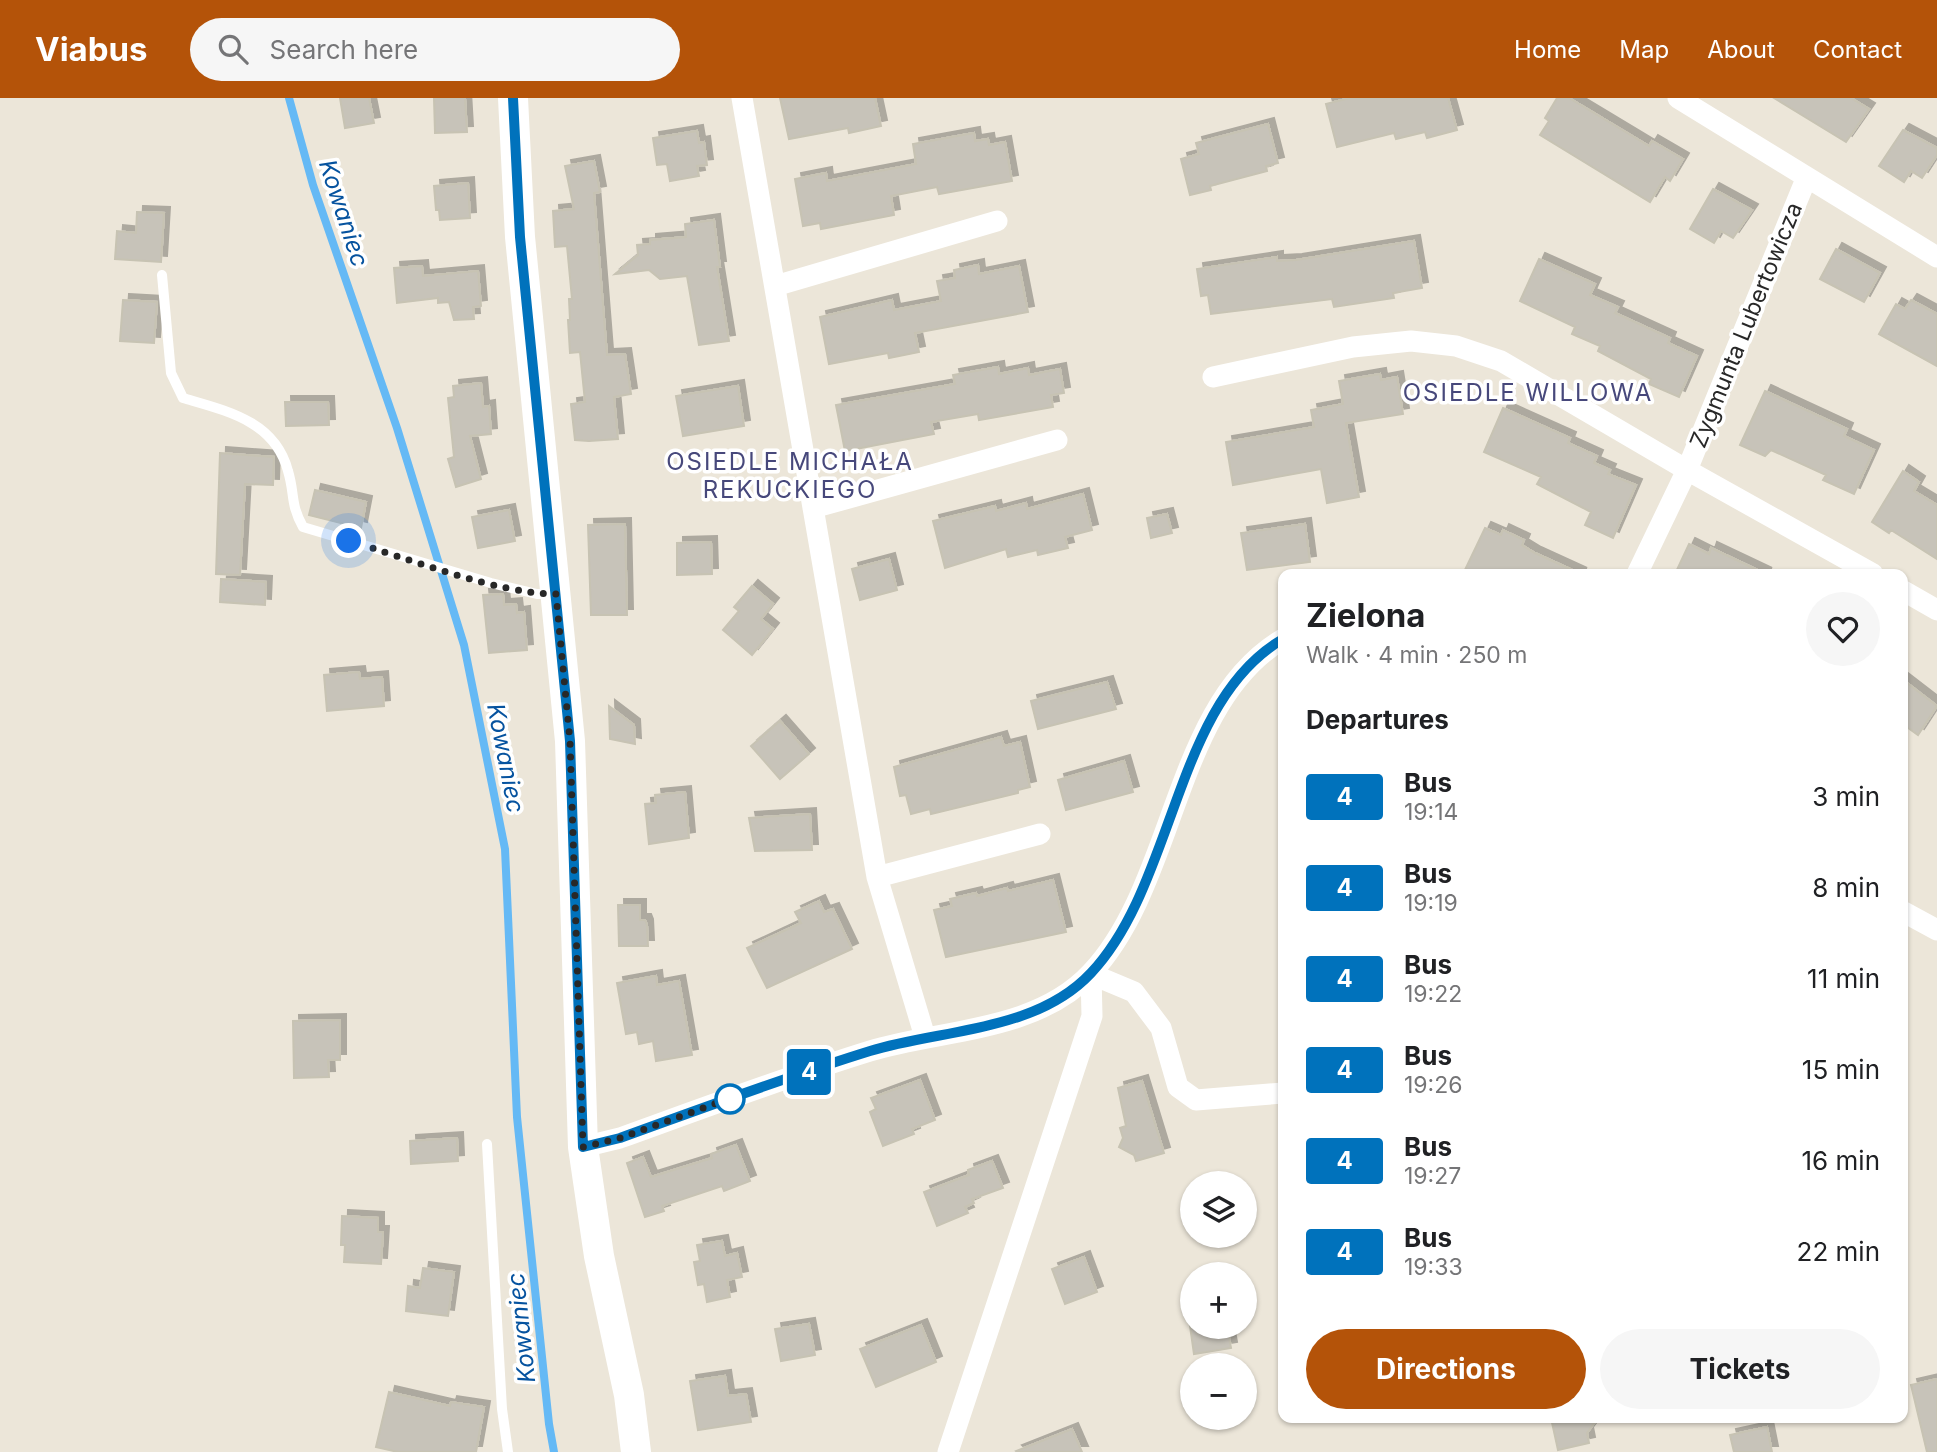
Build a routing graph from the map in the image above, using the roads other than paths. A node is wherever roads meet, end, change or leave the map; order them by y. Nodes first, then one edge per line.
1 (513, 98) edge
2 (742, 98) edge
3 (1678, 98) edge
4 (1806, 179) junction
5 (997, 221) dead end
6 (1937, 257) edge
7 (162, 275) dead end
8 (775, 286) junction
9 (1213, 377) dead end
10 (1057, 440) dead end
11 (1687, 470) junction
12 (813, 508) junction
13 (1639, 569) edge
14 (1864, 569) edge
15 (1908, 593) edge
16 (556, 594) junction
17 (1937, 610) edge
18 (1278, 643) edge
19 (1040, 834) dead end
20 (877, 877) junction
21 (1908, 914) edge
22 (1937, 930) edge
23 (1091, 974) junction
24 (925, 1037) junction
25 (1278, 1093) edge
26 (486, 1144) dead end
27 (583, 1147) junction
28 (508, 1452) edge
29 (636, 1452) edge
30 (948, 1452) edge

1 - 16 street
2 - 8 street
3 - 4 street
4 - 6 street
4 - 11 street, Zygmunta Lubertowicza
5 - 8 street
7 - 16 lane
8 - 12 street
9 - 11 street, Zygmunta Lubertowicza
10 - 12 street
11 - 13 street, Zygmunta Lubertowicza
11 - 14 street, Zygmunta Lubertowicza
12 - 20 street
15 - 17 street
16 - 27 street
18 - 23 street
19 - 20 street
20 - 24 street
21 - 22 street
23 - 24 street
23 - 25 street
23 - 30 street
24 - 27 street
26 - 28 lane
27 - 29 street

